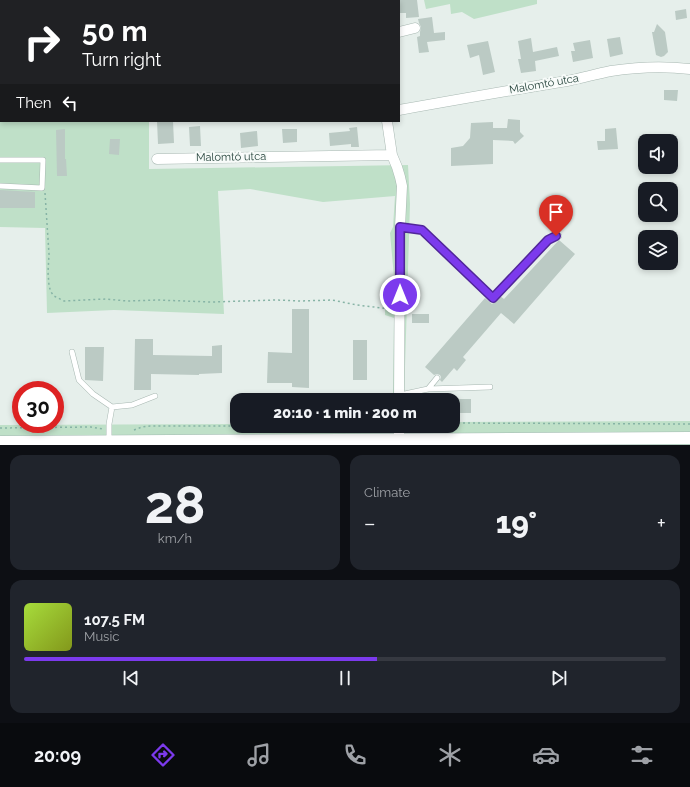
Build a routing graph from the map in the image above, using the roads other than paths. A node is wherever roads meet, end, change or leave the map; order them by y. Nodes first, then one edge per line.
1 (415, 28) dead end
2 (400, 32) edge
3 (690, 69) edge
4 (400, 110) edge
5 (387, 122) edge
6 (392, 155) junction
7 (157, 159) dead end
8 (0, 160) edge
9 (0, 186) edge
10 (400, 227) junction
11 (559, 236) dead end
12 (72, 352) dead end
13 (437, 378) dead end
14 (490, 387) dead end
15 (428, 389) junction
16 (400, 393) edge
17 (414, 393) edge
18 (155, 396) dead end
19 (112, 407) junction
20 (399, 433) edge
21 (690, 438) edge
22 (109, 439) edge
23 (399, 439) junction
24 (0, 442) edge

1 - 2 street
3 - 4 street, Malomtó utca
5 - 6 street
6 - 7 street, Malomtó utca
6 - 10 street
8 - 9 lane
10 - 11 lane
10 - 16 street
12 - 19 lane
13 - 15 lane
14 - 15 lane
15 - 17 lane
18 - 19 lane
19 - 22 lane
20 - 23 street
21 - 23 main road
22 - 23 main road
22 - 24 main road

